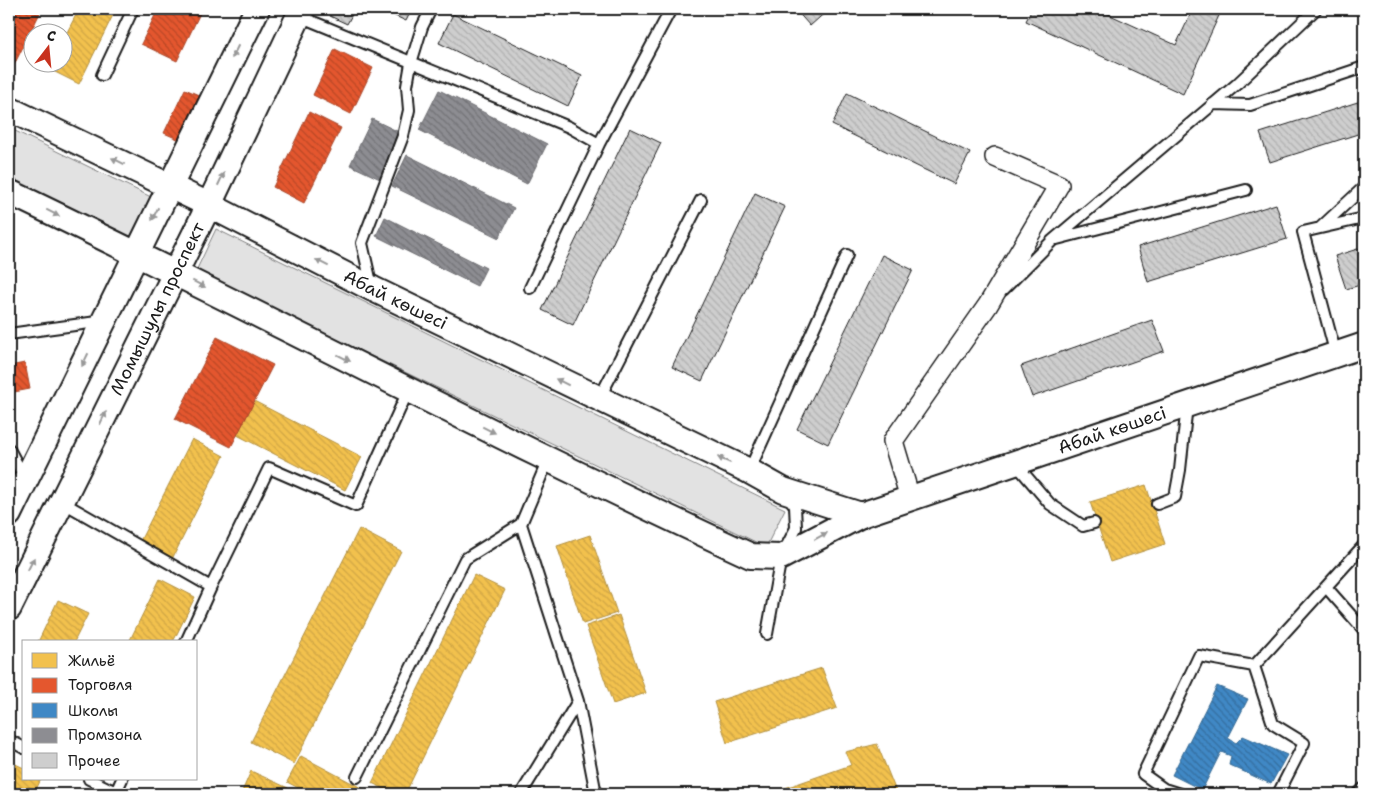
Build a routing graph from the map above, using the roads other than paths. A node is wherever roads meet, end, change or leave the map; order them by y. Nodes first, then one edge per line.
1 (133, 9) edge
2 (257, 9) edge
3 (431, 9) edge
4 (671, 9) edge
5 (1316, 9) edge
6 (300, 13) edge
7 (411, 63) junction
8 (1364, 67) edge
9 (102, 75) dead end
10 (1213, 104) junction
11 (9, 109) edge
12 (598, 144) junction
13 (995, 157) dead end
14 (169, 186) junction
15 (1364, 187) edge
16 (1246, 190) dead end
17 (9, 192) edge
18 (701, 200) dead end
19 (209, 205) junction
20 (1364, 218) edge
21 (1319, 228) junction
22 (1053, 240) junction
23 (136, 253) junction
24 (847, 256) dead end
25 (174, 272) junction
26 (530, 288) dead end
27 (373, 290) junction
28 (988, 305) junction
29 (105, 320) junction
30 (9, 334) edge
31 (1364, 345) edge
32 (1336, 355) junction
33 (408, 390) junction
34 (598, 400) junction
35 (1187, 406) junction
36 (9, 449) edge
37 (549, 459) junction
38 (1015, 463) junction
39 (748, 471) junction
40 (26, 479) junction
41 (783, 490) junction
42 (910, 498) junction
43 (62, 502) junction
44 (1157, 504) dead end
45 (9, 514) edge
46 (861, 515) junction
47 (1094, 523) dead end
48 (521, 524) junction
49 (1364, 545) edge
50 (781, 557) junction
51 (211, 587) junction
52 (1326, 587) junction
53 (9, 608) edge
54 (1364, 630) edge
55 (766, 634) dead end
56 (187, 640) edge
57 (1254, 666) junction
58 (578, 701) junction
59 (9, 740) edge
60 (22, 747) edge
61 (357, 777) dead end
62 (91, 780) edge
63 (122, 780) edge
64 (1364, 788) edge
65 (118, 793) edge
66 (520, 794) edge
67 (596, 794) edge
68 (1180, 794) edge
69 (1278, 794) edge
70 (1358, 794) edge

1 - 9 lane
2 -> 14 street
3 - 7 lane
4 - 12 lane
5 - 10 lane
6 - 7 lane
19 -> 6 street, Момышулы проспект
7 - 12 lane
7 - 27 lane
8 - 10 lane
10 - 22 lane
14 -> 11 street, Абай көшесі
12 - 26 lane
13 - 28 street
14 - 19 street, Абай көшесі
14 -> 23 street
15 - 21 lane
16 - 22 lane
17 -> 23 street
18 - 34 lane
19 - 25 street, Момышулы проспект
27 -> 19 street, Абай көшесі
20 - 21 lane
21 - 32 lane
22 - 28 lane
23 - 25 street
23 - 29 street
24 - 39 lane
25 -> 33 street
43 -> 25 street, Момышулы проспект
34 -> 27 street, Абай көшесі
28 - 42 street
29 - 30 lane
29 -> 40 street
31 - 32 street, Абай көшесі
32 - 35 street, Абай көшесі
33 -> 37 street
33 - 51 lane
39 -> 34 street, Абай көшесі
35 - 38 street, Абай көшесі
35 - 44 lane
36 - 40 lane
37 - 48 lane
37 - 50 street
38 - 42 street, Абай көшесі
38 - 47 lane
39 - 41 street, Абай көшесі
40 - 45 street
41 - 46 street, Абай көшесі
41 - 50 lane
42 - 46 street, Абай көшесі
43 - 51 lane
53 -> 43 street, Момышулы проспект
50 -> 46 street, Абай көшесі
48 - 58 lane
48 - 61 lane
49 - 52 lane
50 - 55 lane
51 - 56 lane
52 - 54 lane
52 - 57 lane
57 - 68 lane
57 - 69 lane
58 - 66 lane
58 - 67 lane
59 - 60 lane
62 - 65 lane
63 - 65 lane
64 - 70 lane

